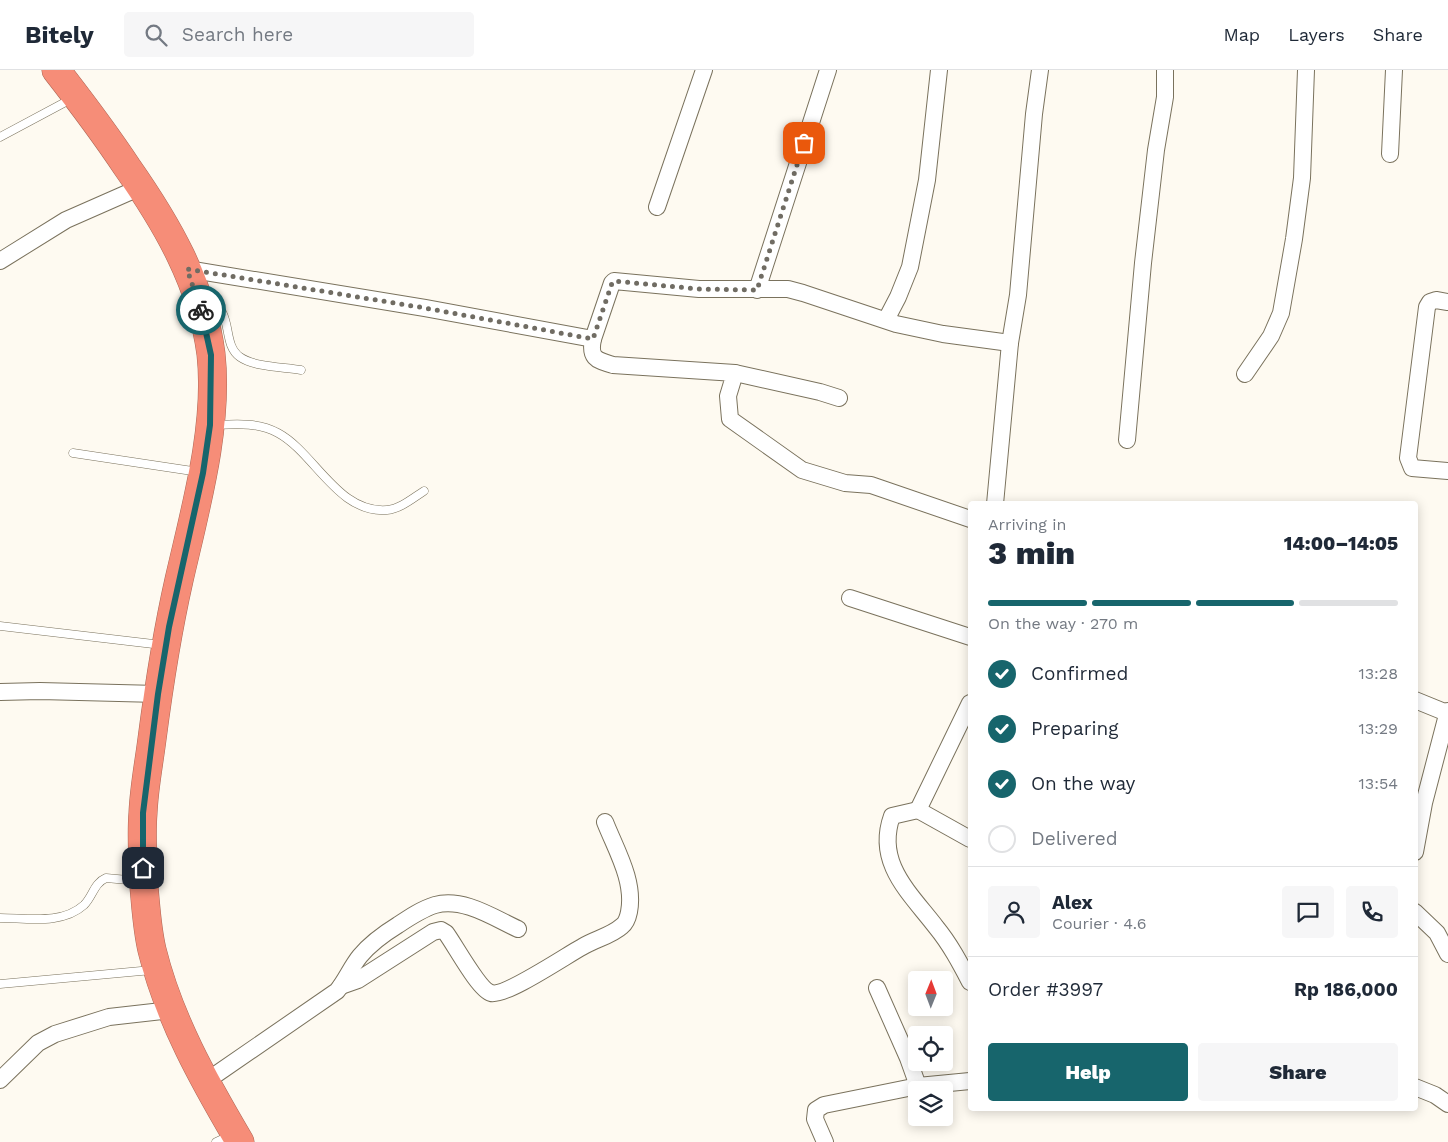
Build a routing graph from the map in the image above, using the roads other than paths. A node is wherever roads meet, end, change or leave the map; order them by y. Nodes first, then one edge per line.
1 (56, 70) edge
2 (704, 70) edge
3 (828, 70) edge
4 (939, 70) edge
5 (1040, 70) edge
6 (1165, 70) edge
7 (1306, 70) edge
8 (1394, 70) edge
9 (77, 96) junction
10 (0, 137) edge
11 (1390, 154) dead end
12 (141, 187) junction
13 (657, 208) dead end
14 (0, 261) edge
15 (187, 269) junction
16 (757, 290) junction
17 (1448, 302) edge
18 (200, 306) junction
19 (886, 320) junction
20 (593, 339) junction
21 (1010, 343) junction
22 (301, 370) dead end
23 (735, 373) junction
24 (1246, 374) dead end
25 (839, 398) dead end
26 (210, 425) junction
27 (1127, 440) dead end
28 (73, 453) dead end
29 (1448, 471) edge
30 (203, 473) junction
31 (424, 492) dead end
32 (995, 501) edge
33 (968, 518) edge
34 (850, 598) dead end
35 (0, 626) edge
36 (968, 637) edge
37 (166, 645) junction
38 (0, 692) edge
39 (158, 694) junction
40 (1418, 701) edge
41 (968, 712) edge
42 (1448, 712) edge
43 (963, 736) edge
44 (1419, 802) edge
45 (918, 810) junction
46 (1418, 814) edge
47 (605, 822) dead end
48 (968, 838) edge
49 (144, 882) junction
50 (1418, 915) edge
51 (0, 918) edge
52 (518, 929) dead end
53 (1448, 954) edge
54 (158, 970) junction
55 (968, 978) edge
56 (0, 984) edge
57 (341, 986) junction
58 (876, 988) dead end
59 (172, 1010) junction
60 (0, 1080) edge
61 (916, 1081) edge
62 (968, 1081) edge
63 (205, 1082) junction
64 (953, 1083) edge
65 (908, 1088) edge
66 (1418, 1088) edge
67 (1448, 1104) edge
68 (231, 1139) edge
69 (825, 1142) edge

1 - 9 highway
2 - 13 street
3 - 16 street
4 - 19 street
5 - 21 street
6 - 27 street
7 - 24 street
8 - 11 street
9 - 10 lane
9 - 12 highway
12 - 14 street
12 - 15 highway
15 - 18 highway
15 - 20 street
16 - 19 street
16 - 20 street
17 - 29 street
18 - 22 lane
18 - 26 highway
19 - 21 street
20 - 23 street
21 - 32 street
23 - 25 street
23 - 33 street
26 - 30 highway
26 - 31 lane
28 - 30 lane
30 - 37 highway
34 - 36 street
35 - 37 lane
37 - 39 highway
38 - 39 street
39 - 49 highway
40 - 42 street
41 - 43 street
42 - 44 street
43 - 45 street
44 - 46 street
45 - 48 street
45 - 55 street
47 - 57 street
49 - 51 lane
49 - 54 highway
50 - 53 street
52 - 57 street
54 - 56 lane
54 - 59 highway
57 - 63 street
58 - 61 street
59 - 60 street
59 - 63 highway
62 - 64 street
63 - 68 highway
65 - 69 street
66 - 67 street

